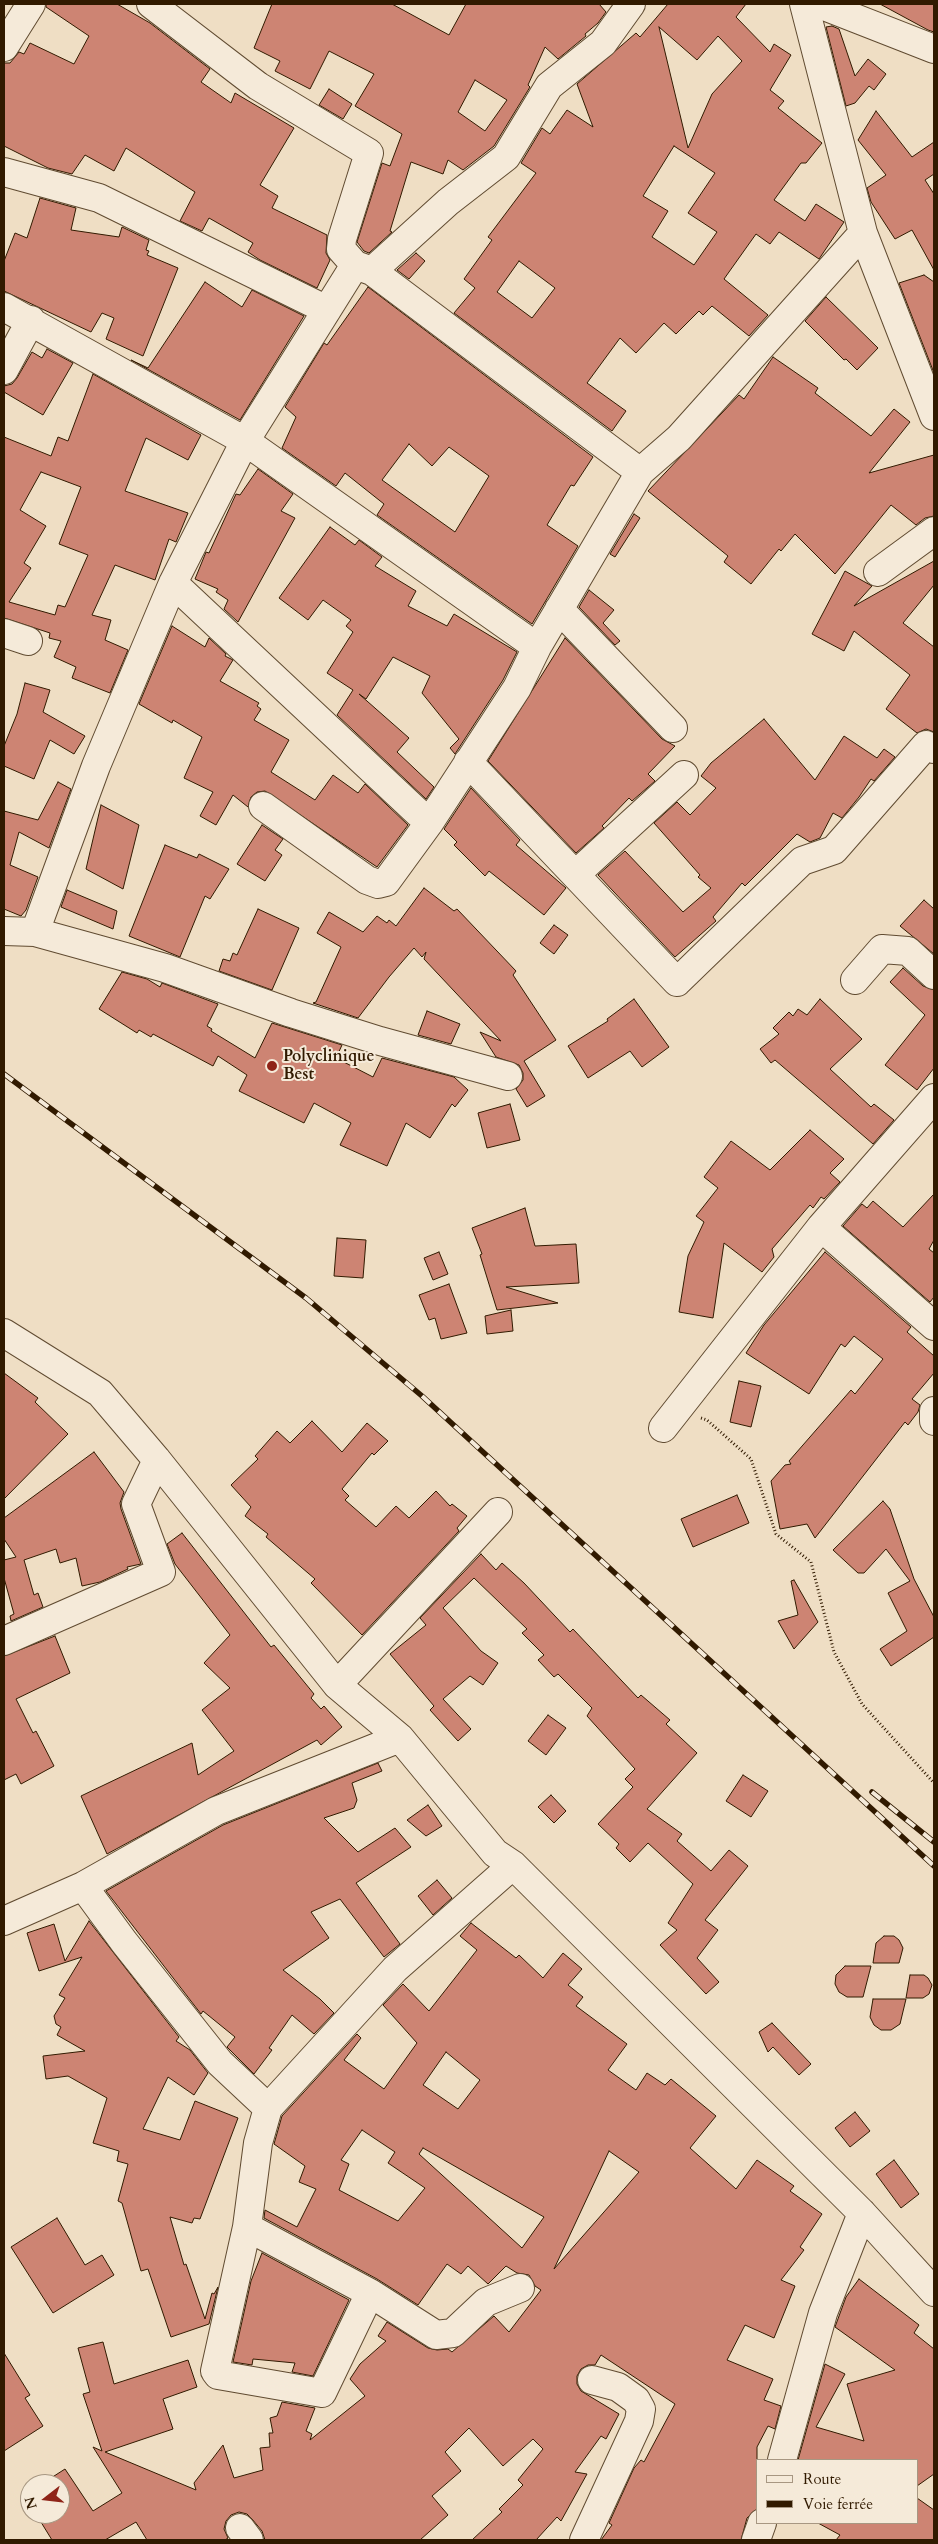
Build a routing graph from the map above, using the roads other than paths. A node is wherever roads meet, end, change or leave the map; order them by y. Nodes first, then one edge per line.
1 (31, 4) edge
2 (151, 4) edge
3 (631, 4) edge
4 (804, 4) edge
5 (819, 4) edge
6 (4, 47) edge
7 (934, 49) edge
8 (4, 172) edge
9 (862, 233) junction
10 (364, 268) junction
11 (4, 307) edge
12 (327, 310) junction
13 (31, 320) junction
14 (4, 370) edge
15 (934, 416) edge
16 (245, 441) junction
17 (640, 472) junction
18 (934, 531) edge
19 (878, 572) dead end
20 (173, 583) junction
21 (559, 609) junction
22 (537, 647) junction
23 (674, 728) dead end
24 (930, 747) edge
25 (468, 762) junction
26 (684, 775) dead end
27 (263, 806) dead end
28 (429, 823) junction
29 (576, 874) junction
30 (4, 931) edge
31 (35, 932) junction
32 (934, 974) edge
33 (855, 980) dead end
34 (508, 1076) dead end
35 (934, 1098) edge
36 (821, 1227) junction
37 (934, 1326) edge
38 (4, 1333) edge
39 (670, 1419) road end
40 (157, 1460) junction
41 (498, 1512) dead end
42 (4, 1641) edge
43 (337, 1685) junction
44 (400, 1738) junction
45 (513, 1865) junction
46 (84, 1886) junction
47 (4, 1921) edge
48 (268, 2108) junction
49 (862, 2213) junction
50 (247, 2227) junction
51 (520, 2288) dead end
52 (934, 2292) edge
53 (370, 2293) junction
54 (592, 2380) dead end
55 (782, 2459) edge
56 (762, 2524) edge
57 (584, 2540) edge
58 (756, 2540) edge

1 - 6 street
2 - 10 street
3 - 10 street
4 - 9 street
5 - 7 street
8 - 12 street
9 - 15 street
9 - 17 street
10 - 12 street
10 - 17 street
11 - 13 street
12 - 16 street
13 - 14 street
13 - 16 street
16 - 20 street
16 - 22 street
17 - 21 street
18 - 19 street
20 - 28 street
20 - 31 street
21 - 22 street
21 - 23 street
22 - 25 street
24 - 29 street
25 - 28 street
25 - 29 street
26 - 29 street
27 - 28 street
30 - 31 street
31 - 34 street
32 - 33 street
35 - 36 street
36 - 37 street
36 - 39 street
38 - 40 street
40 - 42 street
40 - 43 street
41 - 43 street
43 - 44 street
44 - 45 street
44 - 46 street
45 - 48 street
45 - 49 street
46 - 47 street
46 - 48 street
48 - 50 street
49 - 52 street
49 - 55 street
50 - 53 street
50 - 53 street
51 - 53 street
54 - 57 street
56 - 58 street

